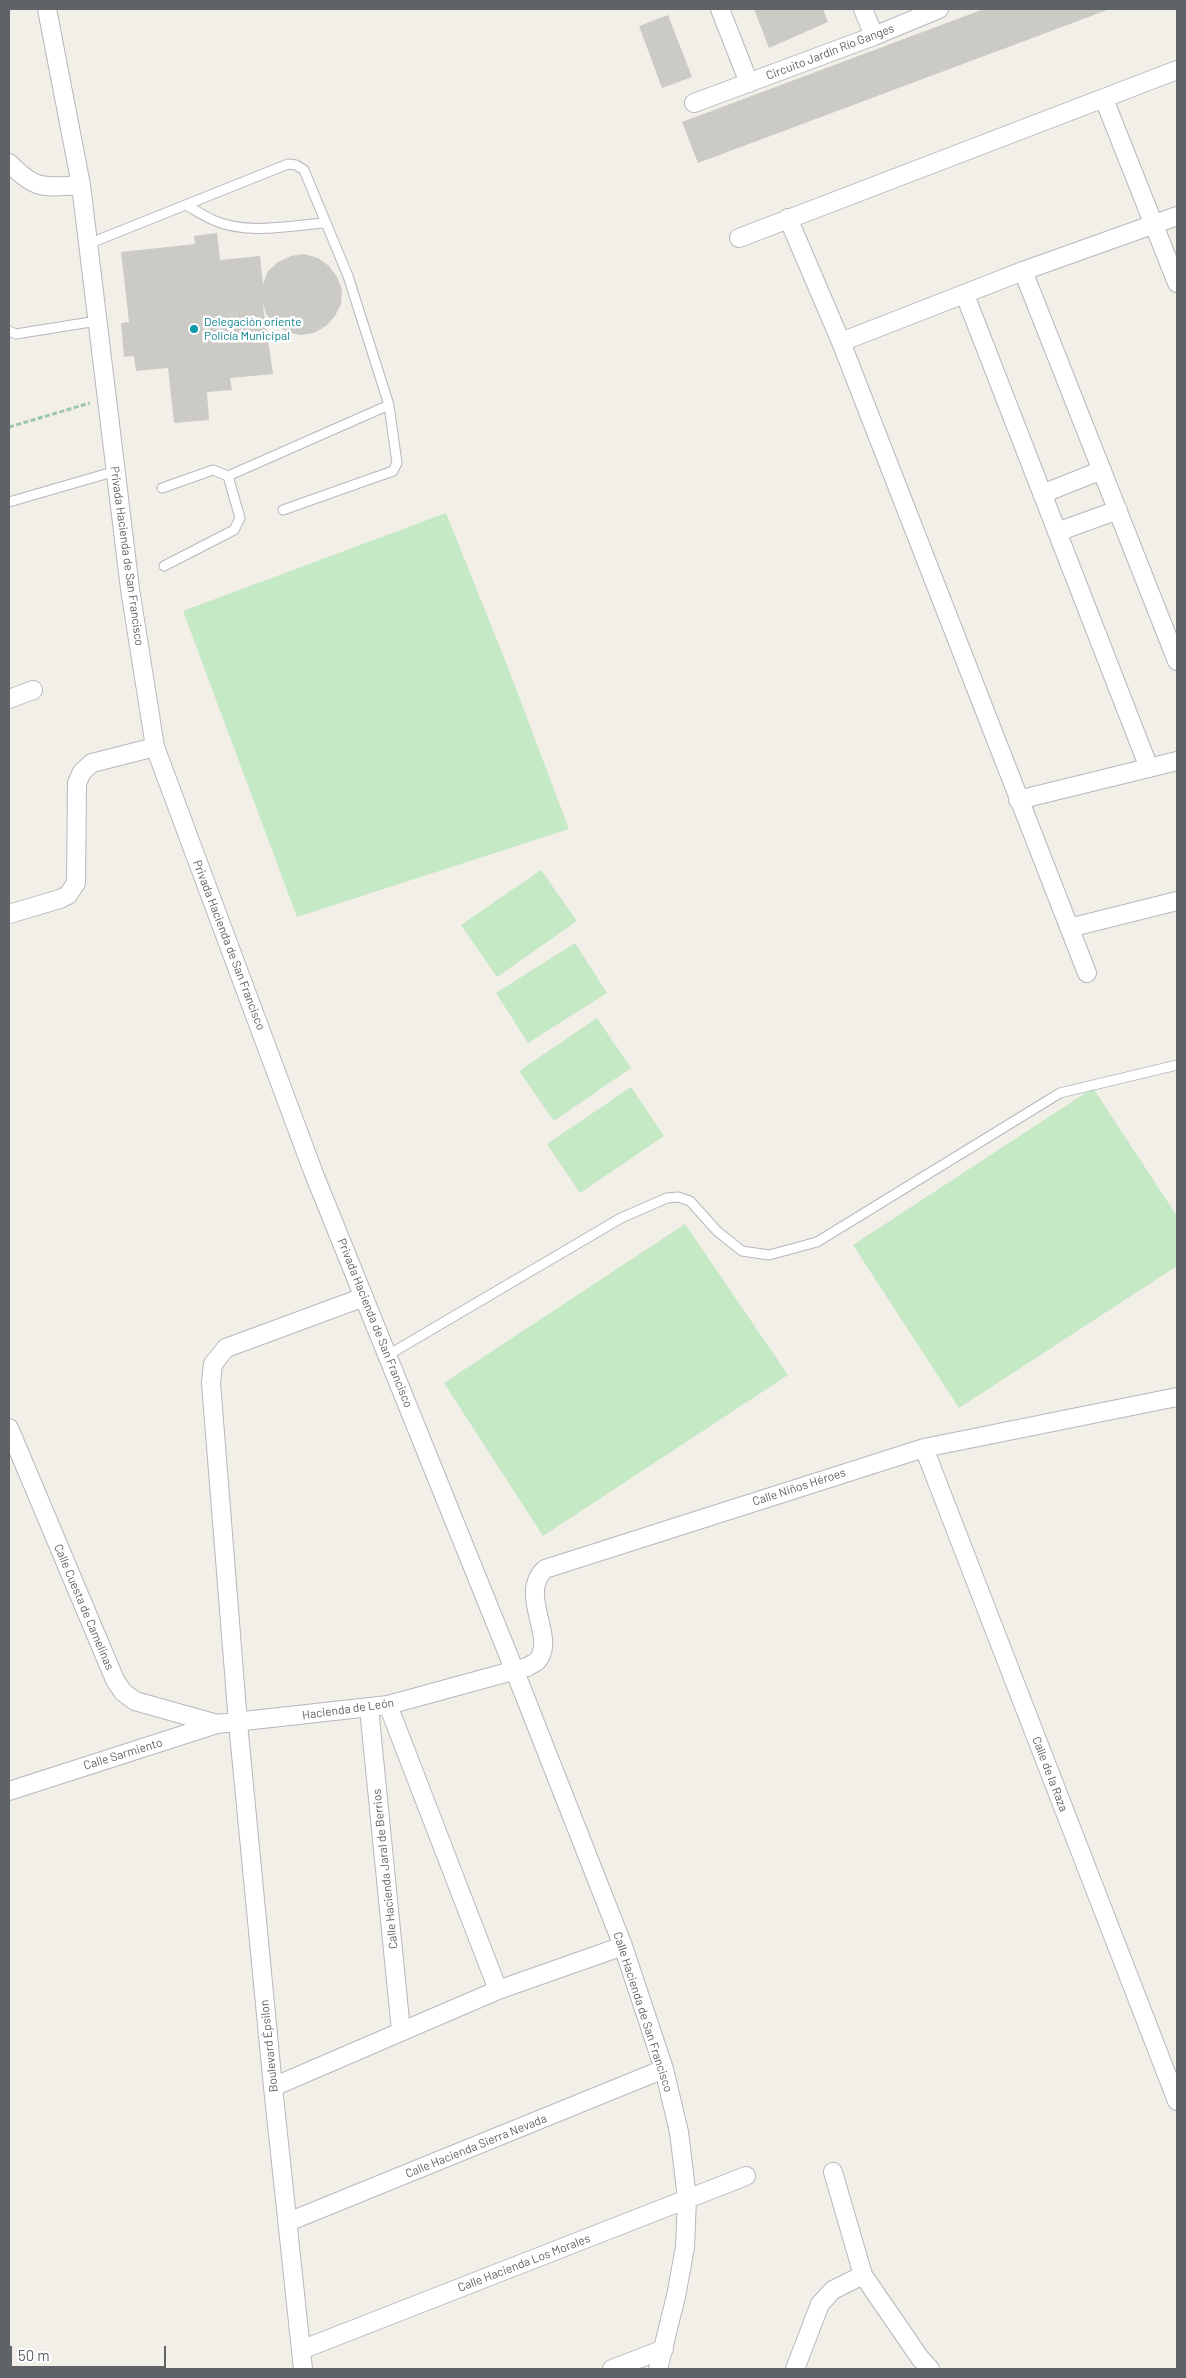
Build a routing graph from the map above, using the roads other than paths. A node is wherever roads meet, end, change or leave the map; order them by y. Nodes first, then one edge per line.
1 (47, 9) edge
2 (720, 9) edge
3 (863, 9) edge
4 (933, 10) edge
5 (874, 36) junction
6 (1177, 70) edge
7 (749, 83) junction
8 (1104, 99) junction
9 (694, 103) dead end
10 (9, 163) edge
11 (81, 185) junction
12 (186, 205) junction
13 (1177, 216) edge
14 (788, 218) junction
15 (324, 222) junction
16 (1154, 225) junction
17 (739, 238) dead end
18 (88, 244) junction
19 (1023, 271) junction
20 (1177, 283) edge
21 (964, 295) junction
22 (96, 321) junction
23 (9, 331) edge
24 (841, 342) junction
25 (389, 405) junction
26 (1102, 470) junction
27 (116, 471) junction
28 (228, 476) junction
29 (162, 488) dead end
30 (1042, 494) junction
31 (9, 502) edge
32 (283, 510) dead end
33 (1118, 510) junction
34 (1057, 532) junction
35 (164, 566) dead end
36 (1177, 661) edge
37 (33, 690) dead end
38 (9, 698) edge
39 (155, 747) junction
40 (1177, 761) edge
41 (1149, 768) junction
42 (1018, 800) junction
43 (1177, 901) edge
44 (9, 914) edge
45 (1069, 928) junction
46 (1087, 973) dead end
47 (1177, 1065) edge
48 (364, 1297) junction
49 (388, 1355) junction
50 (1177, 1397) edge
51 (9, 1428) edge
52 (924, 1448) junction
53 (514, 1669) junction
54 (388, 1705) junction
55 (369, 1708) junction
56 (238, 1723) junction
57 (217, 1724) junction
58 (9, 1791) edge
59 (623, 1946) junction
60 (498, 1990) junction
61 (401, 2030) junction
62 (664, 2069) junction
63 (273, 2087) junction
64 (1177, 2101) edge
65 (833, 2172) dead end
66 (746, 2176) dead end
67 (687, 2198) junction
68 (288, 2222) junction
69 (863, 2275) junction
70 (664, 2349) junction
71 (301, 2350) junction
72 (303, 2369) edge
73 (612, 2369) edge
74 (658, 2369) edge
75 (795, 2369) edge
76 (930, 2369) edge

1 - 11 street, Privada Hacienda de San Francisco
2 - 7 street, Circuito Jardín Río Ganges
3 - 5 street
4 - 5 street, Circuito Jardín Río Ganges
5 - 7 street, Circuito Jardín Río Ganges
6 - 8 street
7 - 9 street, Circuito Jardín Río Ganges
8 - 14 street
8 - 16 street
10 - 11 street
11 - 18 street, Privada Hacienda de San Francisco
12 - 15 lane
12 - 15 lane
12 - 18 lane
13 - 16 street
14 - 17 street
14 - 24 street
15 - 25 lane
16 - 19 street
16 - 20 street
18 - 22 street, Privada Hacienda de San Francisco
19 - 21 street
19 - 26 street
21 - 24 street
21 - 30 street
22 - 23 lane
22 - 27 street, Privada Hacienda de San Francisco
24 - 42 street
25 - 28 lane
25 - 32 lane
26 - 30 street
26 - 33 street
27 - 31 lane
27 - 39 street, Privada Hacienda de San Francisco
28 - 29 lane
28 - 35 lane
30 - 34 street
33 - 34 street
33 - 36 street
34 - 41 street
37 - 38 street
39 - 44 street
39 - 48 street, Privada Hacienda de San Francisco
40 - 41 street
41 - 42 street
42 - 45 street
43 - 45 street
45 - 46 street
47 - 49 lane
48 - 49 street, Privada Hacienda de San Francisco
48 - 56 street, Boulevard Épsilon
49 - 53 street, Privada Hacienda de San Francisco
50 - 52 street, Calle Niños Héroes
51 - 57 street, Calle Cuesta de Camelinas
52 - 53 street, Calle Niños Héroes
52 - 64 street, Calle de la Raza
53 - 54 street, Hacienda de León
53 - 59 street, Calle Hacienda de San Francisco
54 - 55 street, Hacienda de León
54 - 60 street
55 - 56 street, Hacienda de León
55 - 61 street, Calle Hacienda Jaral de Berrios
56 - 57 street, Calle Sarmiento
56 - 63 street, Boulevard Épsilon
57 - 58 street, Calle Sarmiento
59 - 60 street
59 - 62 street, Calle Hacienda de San Francisco
60 - 61 street
61 - 63 street
62 - 67 street, Calle Hacienda de San Francisco
62 - 68 street, Calle Hacienda Sierra Nevada
63 - 68 street, Boulevard Épsilon
65 - 69 street
66 - 67 street, Calle Hacienda Los Morales
67 - 70 street, Calle Hacienda de San Francisco
67 - 71 street, Calle Hacienda Los Morales
68 - 71 street, Boulevard Épsilon
69 - 75 street
69 - 76 street
70 - 73 street
70 - 74 street, Calle Hacienda de San Francisco
71 - 72 street, Boulevard Épsilon

